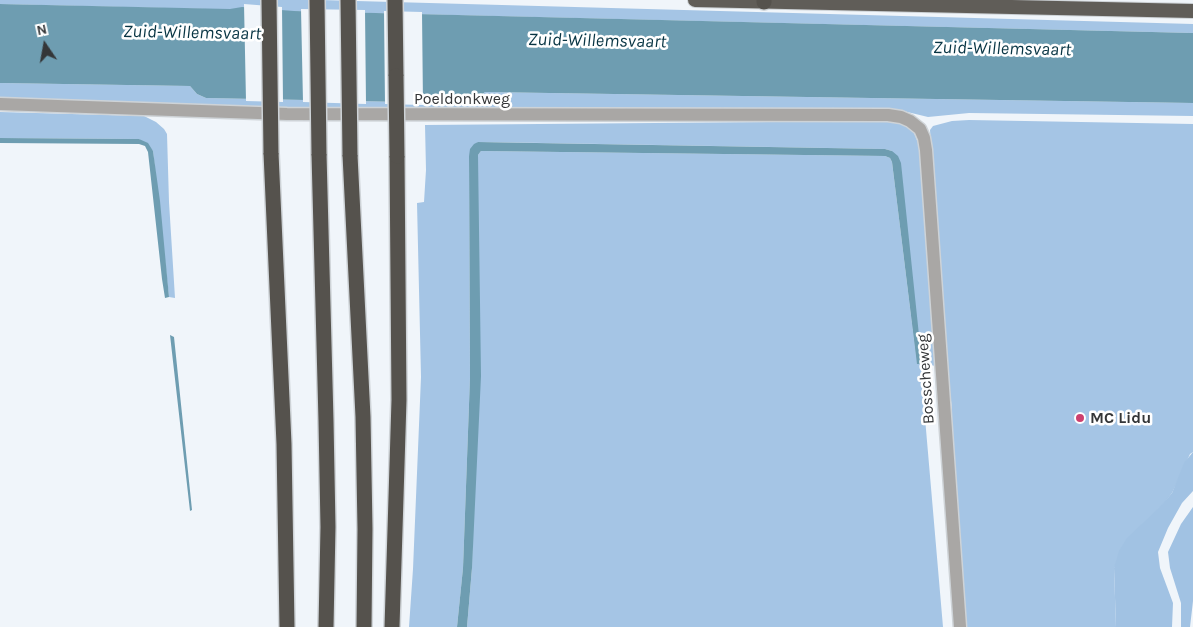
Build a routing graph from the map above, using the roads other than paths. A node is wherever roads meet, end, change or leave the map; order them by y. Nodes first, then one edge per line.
1 (269, 0) edge
2 (316, 0) edge
3 (348, 0) edge
4 (395, 0) edge
5 (696, 0) edge
6 (764, 1) edge
7 (1193, 11) edge
8 (0, 104) edge
9 (920, 129) joint
10 (288, 627) edge
11 (326, 627) edge
12 (364, 627) edge
13 (392, 627) edge
14 (960, 627) edge

1 - 10 highway, bridge
2 - 11 highway, bridge
3 - 12 highway, bridge
4 - 13 highway, bridge
5 - 6 highway
6 - 7 highway
8 - 9 street, Poeldonkweg
9 - 14 street, Bosscheweg

